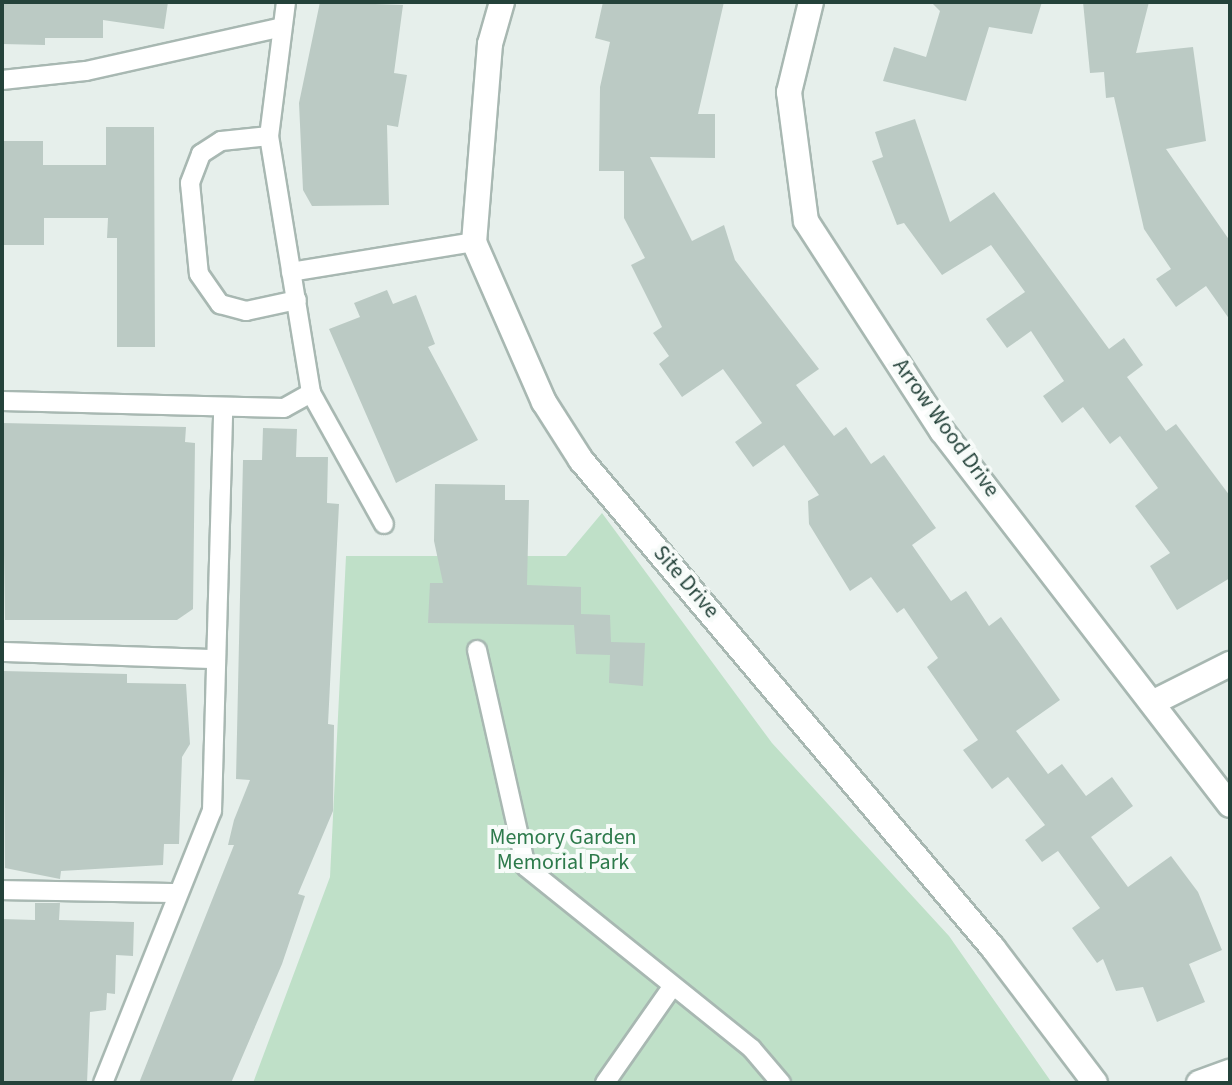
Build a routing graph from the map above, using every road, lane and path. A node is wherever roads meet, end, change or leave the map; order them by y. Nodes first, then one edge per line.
1 (286, 2) edge
2 (502, 2) edge
3 (811, 2) edge
4 (278, 28) junction
5 (2, 80) edge
6 (269, 136) junction
7 (474, 242) junction
8 (291, 272) junction
9 (297, 300) junction
10 (311, 393) junction
11 (2, 401) edge
12 (223, 409) junction
13 (384, 524) dead end
14 (477, 650) dead end
15 (2, 652) edge
16 (216, 659) junction
17 (1230, 664) edge
18 (1156, 701) junction
19 (1230, 805) edge
20 (2, 890) edge
21 (177, 893) junction
22 (672, 987) junction
23 (1230, 1072) edge
24 (103, 1083) edge
25 (605, 1083) edge
26 (781, 1083) edge
27 (1095, 1083) edge
28 (1199, 1083) edge

1 - 4 lane
2 - 7 street, Site Drive
3 - 18 street, Arrow Wood Drive
4 - 5 lane
4 - 6 lane
6 - 8 lane
6 - 9 lane
7 - 8 lane
7 - 27 street, Site Drive
8 - 9 lane
9 - 10 lane
10 - 12 lane
10 - 13 lane
11 - 12 lane
12 - 16 lane
14 - 22 lane
15 - 16 lane
16 - 21 lane
17 - 18 street
18 - 19 street, Arrow Wood Drive
20 - 21 lane
21 - 24 lane
22 - 25 lane
22 - 26 lane
23 - 28 street

